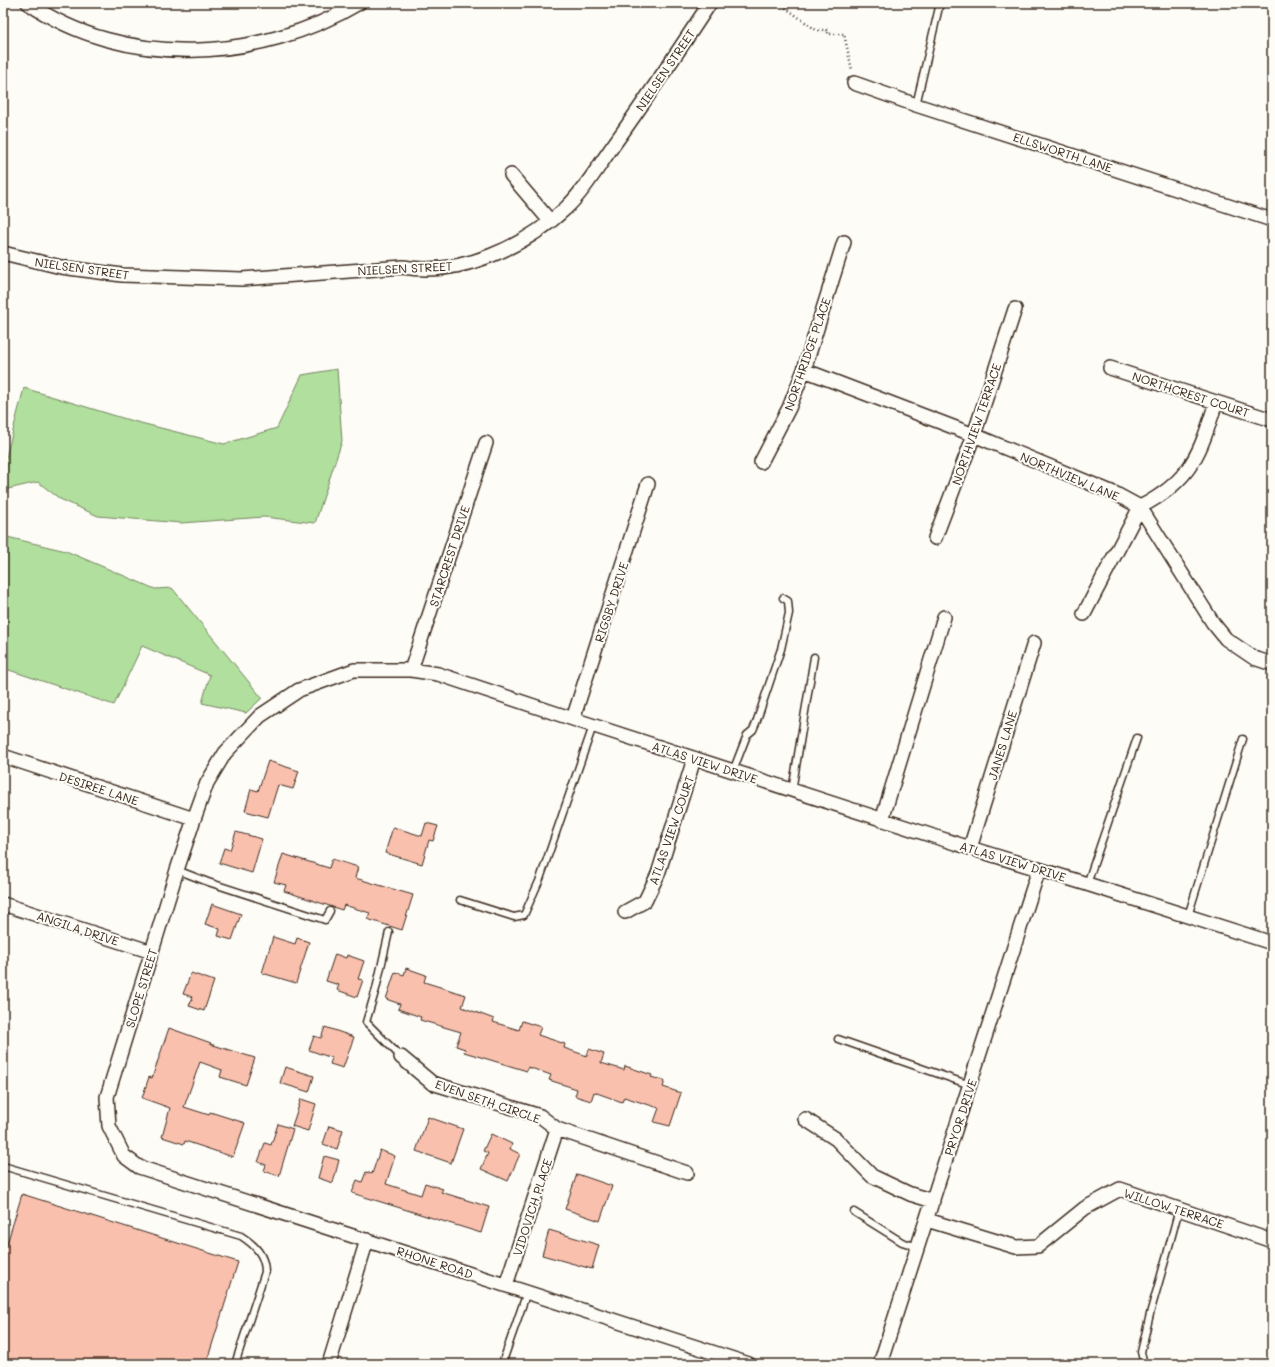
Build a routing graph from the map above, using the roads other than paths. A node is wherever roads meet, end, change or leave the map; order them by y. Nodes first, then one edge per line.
1 (28, 3) edge
2 (360, 3) edge
3 (710, 3) edge
4 (940, 3) edge
5 (854, 83) dead end
6 (916, 105) junction
7 (511, 175) dead end
8 (1272, 220) edge
9 (550, 221) junction
10 (844, 242) dead end
11 (3, 253) edge
12 (1015, 309) dead end
13 (1110, 368) dead end
14 (804, 370) junction
15 (1216, 402) junction
16 (1272, 420) edge
17 (974, 435) junction
18 (486, 442) dead end
19 (761, 462) dead end
20 (648, 484) dead end
21 (1140, 507) junction
22 (935, 538) dead end
23 (783, 598) dead end
24 (1084, 614) dead end
25 (944, 617) dead end
26 (1034, 643) dead end
27 (814, 657) dead end
28 (1272, 664) edge
29 (411, 670) junction
30 (573, 719) junction
31 (593, 726) junction
32 (1137, 738) dead end
33 (1243, 739) dead end
34 (3, 756) edge
35 (694, 759) junction
36 (733, 771) junction
37 (792, 790) junction
38 (194, 819) junction
39 (882, 820) junction
40 (970, 848) junction
41 (1039, 869) junction
42 (177, 870) junction
43 (1087, 884) junction
44 (460, 900) dead end
45 (3, 904) edge
46 (330, 912) dead end
47 (624, 912) dead end
48 (1188, 916) junction
49 (389, 932) dead end
50 (1272, 943) edge
51 (152, 952) junction
52 (838, 1039) dead end
53 (401, 1057) joint
54 (970, 1086) junction
55 (805, 1119) dead end
56 (557, 1130) junction
57 (124, 1156) joint
58 (3, 1166) edge
59 (687, 1173) dead end
60 (933, 1201) junction
61 (1179, 1209) junction
62 (854, 1212) dead end
63 (927, 1220) junction
64 (367, 1240) junction
65 (1272, 1241) edge
66 (918, 1248) junction
67 (506, 1286) junction
68 (527, 1292) junction
69 (235, 1364) edge
70 (329, 1364) edge
71 (502, 1364) edge
72 (748, 1364) edge
73 (880, 1364) edge
74 (1144, 1364) edge

1 - 2 street
3 - 9 street, NIELSEN STREET
4 - 6 lane
5 - 6 street, ELLSWORTH LANE
6 - 8 street, ELLSWORTH LANE
7 - 9 street
9 - 11 street, NIELSEN STREET
10 - 14 street, NORTHRIDGE PLACE
12 - 17 street, NORTHVIEW TERRACE
13 - 15 street, NORTHCREST COURT
14 - 17 street, NORTHVIEW LANE
14 - 19 street, NORTHRIDGE PLACE
15 - 16 street, NORTHCREST COURT
15 - 21 street
17 - 21 street, NORTHVIEW LANE
17 - 22 street, NORTHVIEW TERRACE
18 - 29 street, STARCREST DRIVE
20 - 30 street, RIGSBY DRIVE
21 - 24 street
21 - 28 street, NORTHVIEW LANE
23 - 36 lane
25 - 39 street
26 - 40 street, JANES LANE
27 - 37 lane
29 - 30 street, ATLAS VIEW DRIVE
29 - 38 street, ATLAS VIEW DRIVE
30 - 31 street, ATLAS VIEW DRIVE
31 - 35 street, ATLAS VIEW DRIVE
31 - 44 lane
32 - 43 lane
33 - 48 lane
34 - 38 street, DESIREE LANE
35 - 36 street, ATLAS VIEW DRIVE
35 - 47 street, ATLAS VIEW COURT
36 - 37 street, ATLAS VIEW DRIVE
37 - 39 street, ATLAS VIEW DRIVE
38 - 42 street, SLOPE STREET
39 - 40 street, ATLAS VIEW DRIVE
40 - 41 street, ATLAS VIEW DRIVE
41 - 43 street, ATLAS VIEW DRIVE
41 - 54 street, PRYOR DRIVE
42 - 46 lane
42 - 51 street, SLOPE STREET
43 - 48 street, ATLAS VIEW DRIVE
45 - 51 street, ANGILA DRIVE
48 - 50 street, ATLAS VIEW DRIVE
49 - 53 lane
51 - 57 street, SLOPE STREET
52 - 54 lane
53 - 56 street, EVEN SETH CIRCLE
54 - 60 street, PRYOR DRIVE
55 - 60 street
56 - 59 street
56 - 67 street, VIDOVICH PLACE
57 - 64 street, RHONE ROAD
58 - 69 lane
60 - 63 street, PRYOR DRIVE
61 - 63 street, WILLOW TERRACE
61 - 65 street, WILLOW TERRACE
61 - 74 lane
62 - 66 lane
63 - 66 street, PRYOR DRIVE
64 - 67 street, RHONE ROAD
64 - 70 street
66 - 73 street, PRYOR DRIVE
67 - 68 street, RHONE ROAD
68 - 71 lane
68 - 72 street, RHONE ROAD

